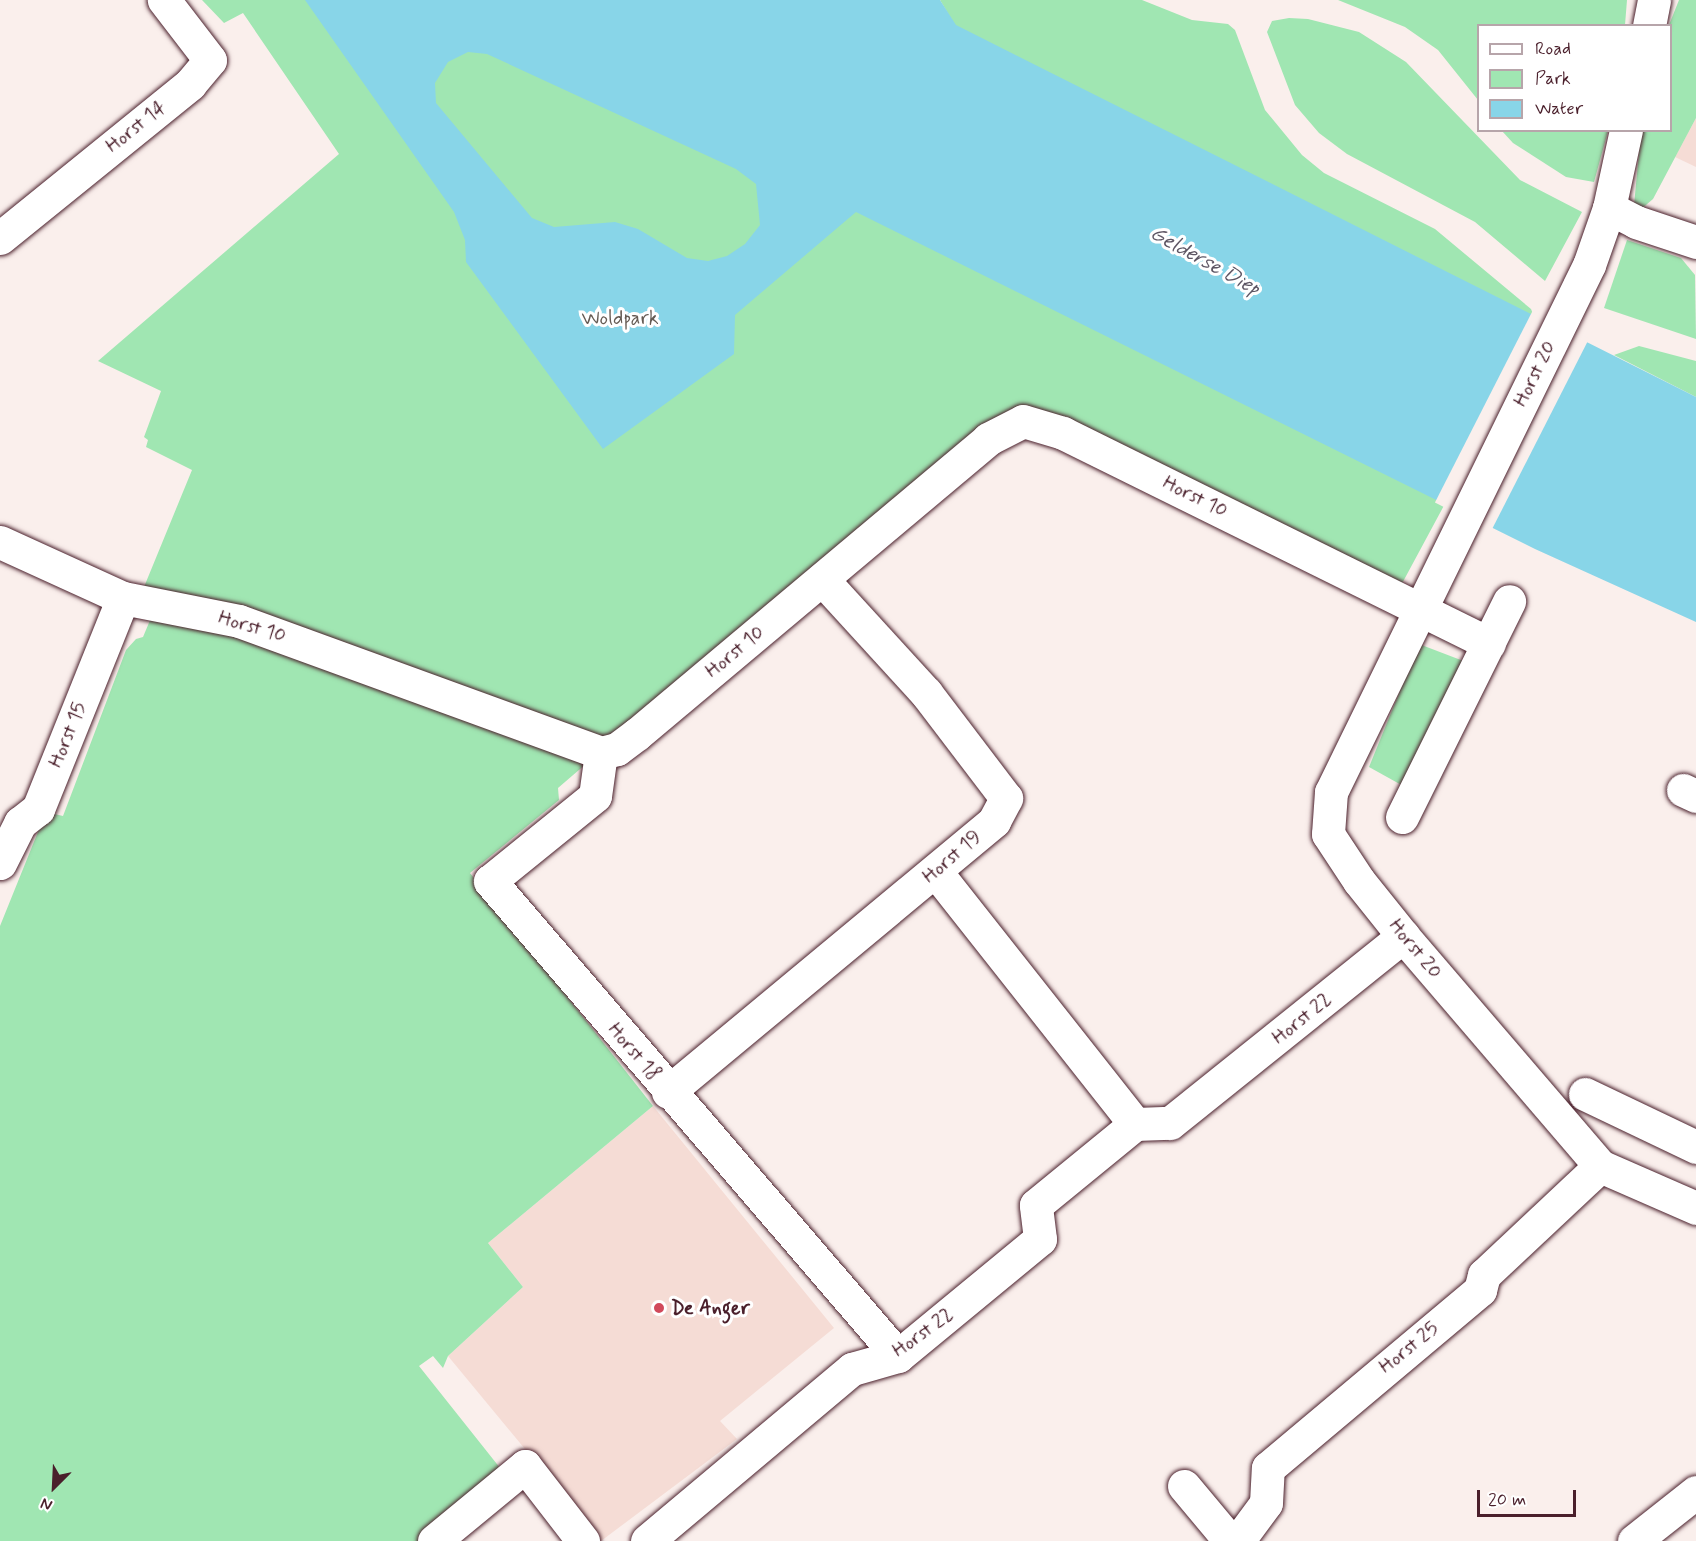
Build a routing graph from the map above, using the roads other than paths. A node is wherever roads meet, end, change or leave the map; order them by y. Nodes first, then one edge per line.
1 (164, 0) edge
2 (1654, 0) edge
3 (1649, 24) edge
4 (1626, 132) edge
5 (1609, 208) junction
6 (0, 238) edge
7 (1696, 242) edge
8 (0, 542) edge
9 (822, 579) junction
10 (123, 598) junction
11 (1509, 602) dead end
12 (1418, 608) junction
13 (1489, 644) junction
14 (601, 753) junction
15 (1402, 817) dead end
16 (0, 863) edge
17 (936, 872) junction
18 (1403, 936) junction
19 (669, 1092) junction
20 (1585, 1094) dead end
21 (1135, 1124) junction
22 (1696, 1147) edge
23 (1600, 1166) junction
24 (1694, 1203) edge
25 (898, 1356) junction
26 (1184, 1486) dead end
27 (1696, 1492) edge
28 (434, 1541) edge
29 (583, 1541) edge
30 (646, 1541) edge
31 (1230, 1541) edge
32 (1238, 1541) edge
33 (1634, 1541) edge

1 - 6 street, Horst 14
2 - 3 street
4 - 5 street, Horst 20
5 - 7 street
5 - 12 street, Horst 20
8 - 10 street, Horst 10
9 - 12 street, Horst 10
9 - 14 street, Horst 10
9 - 17 street, Horst 19
10 - 14 street, Horst 10
10 - 16 street, Horst 15
11 - 13 street
12 - 13 street
12 - 18 street, Horst 20
13 - 15 street
14 - 19 street, Horst 18
17 - 19 street, Horst 19
17 - 21 street
18 - 21 street, Horst 22
18 - 23 street, Horst 20
19 - 25 street, Horst 18
20 - 22 street
21 - 25 street, Horst 22
23 - 24 street, Horst 20
23 - 32 street, Horst 25
25 - 30 street, Horst 22
26 - 31 street
27 - 33 street
28 - 29 street

